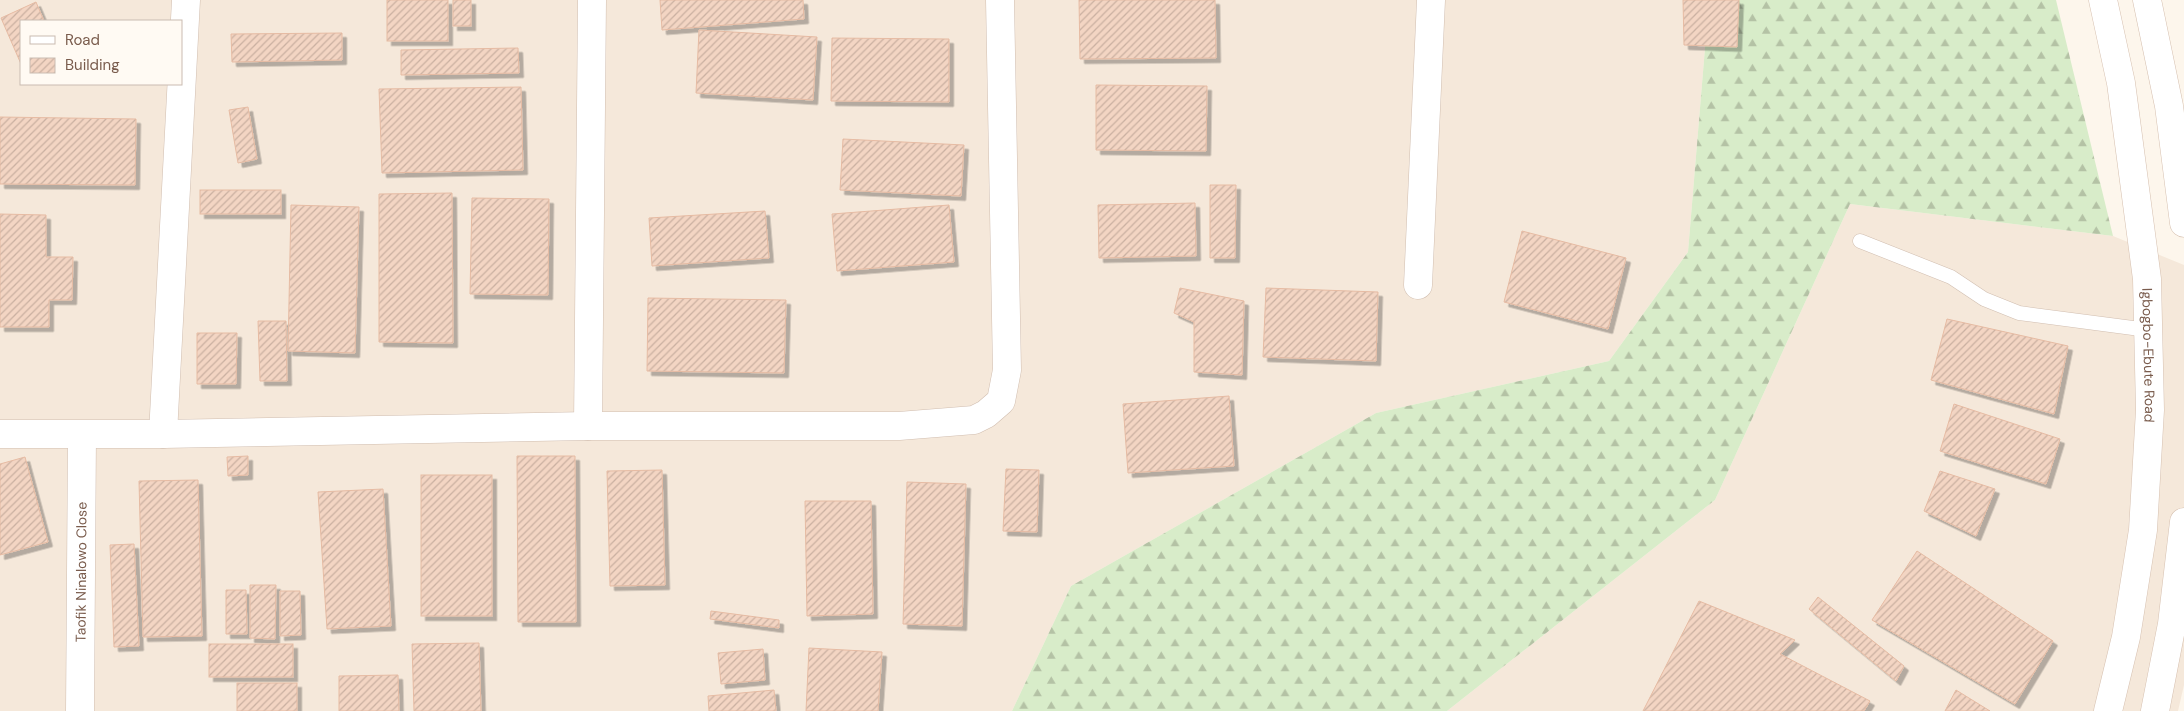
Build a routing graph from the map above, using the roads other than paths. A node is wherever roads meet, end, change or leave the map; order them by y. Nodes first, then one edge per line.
1 (186, 0) edge
2 (592, 0) edge
3 (1000, 0) edge
4 (1431, 0) edge
5 (2103, 0) edge
6 (2147, 0) edge
7 (182, 75) edge
8 (181, 85) edge
9 (2184, 222) edge
10 (1860, 241) dead end
11 (1418, 286) dead end
12 (2148, 330) junction
13 (588, 426) junction
14 (0, 434) edge
15 (82, 434) junction
16 (163, 434) junction
17 (2184, 522) edge
18 (80, 711) edge
19 (2108, 711) edge
20 (2155, 711) edge

1 - 7 street
2 - 13 street
3 - 13 street
4 - 11 street
5 - 12 street, Igbogbo-Ebute Road
6 - 9 street
8 - 16 street
10 - 12 lane
12 - 19 street, Igbogbo-Ebute Road
13 - 16 street
14 - 15 street
15 - 16 street
15 - 18 street, Taofik Ninalowo Close
17 - 20 street

